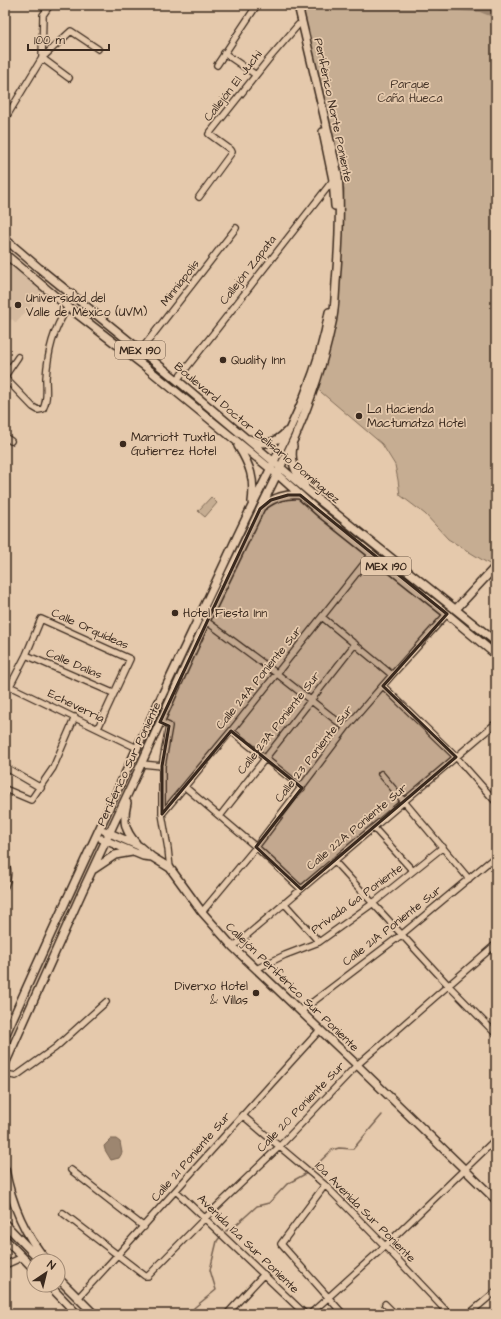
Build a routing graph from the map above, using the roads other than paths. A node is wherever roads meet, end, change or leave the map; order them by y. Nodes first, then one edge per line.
1 (50, 5) edge
2 (257, 5) edge
3 (294, 5) edge
4 (298, 5) edge
5 (298, 26) junction
6 (98, 48) dead end
7 (224, 53) junction
8 (42, 58) junction
9 (217, 65) dead end
10 (256, 75) junction
11 (69, 78) dead end
12 (5, 119) edge
13 (335, 178) junction
14 (199, 197) dead end
15 (236, 228) dead end
16 (5, 239) edge
17 (5, 254) edge
18 (68, 307) junction
19 (141, 350) junction
20 (18, 357) dead end
21 (5, 377) edge
22 (177, 380) junction
23 (292, 426) junction
24 (5, 436) edge
25 (242, 436) junction
26 (295, 438) junction
27 (235, 440) junction
28 (11, 441) dead end
29 (274, 462) junction
30 (271, 469) junction
31 (279, 471) junction
32 (312, 494) junction
33 (300, 495) junction
34 (260, 509) junction
35 (250, 510) junction
36 (371, 555) junction
37 (496, 566) edge
38 (208, 598) junction
39 (212, 608) junction
40 (456, 609) junction
41 (447, 614) junction
42 (322, 617) junction
43 (206, 621) junction
44 (193, 631) junction
45 (200, 634) junction
46 (496, 642) edge
47 (355, 644) junction
48 (26, 655) junction
49 (496, 655) edge
50 (276, 672) junction
51 (392, 675) junction
52 (8, 685) edge
53 (383, 686) junction
54 (114, 693) junction
55 (311, 700) junction
56 (75, 717) junction
57 (160, 722) junction
58 (496, 723) edge
59 (98, 728) junction
60 (346, 728) junction
61 (231, 731) junction
62 (137, 748) junction
63 (456, 757) junction
64 (266, 759) junction
65 (142, 764) junction
66 (162, 766) junction
67 (5, 767) edge
68 (381, 774) dead end
69 (185, 787) junction
70 (41, 788) junction
71 (302, 788) junction
72 (5, 789) edge
73 (130, 791) junction
74 (496, 802) edge
75 (404, 803) junction
76 (162, 814) junction
77 (220, 816) junction
78 (100, 828) junction
79 (374, 828) junction
80 (109, 833) junction
81 (96, 836) junction
82 (106, 841) junction
83 (139, 846) junction
84 (256, 847) junction
85 (443, 848) junction
86 (132, 852) junction
87 (496, 856) edge
88 (152, 857) junction
89 (334, 861) junction
90 (5, 863) edge
91 (170, 868) junction
92 (92, 871) junction
93 (413, 871) junction
94 (469, 879) junction
95 (5, 886) edge
96 (301, 889) junction
97 (284, 902) junction
98 (372, 904) junction
99 (202, 912) junction
100 (401, 935) junction
101 (319, 942) junction
102 (496, 944) edge
103 (232, 948) junction
104 (256, 968) junction
105 (449, 986) junction
106 (106, 1002) dead end
107 (300, 1012) junction
108 (320, 1030) junction
109 (496, 1034) edge
110 (5, 1036) edge
111 (5, 1064) edge
112 (358, 1066) junction
113 (5, 1074) edge
114 (242, 1115) junction
115 (496, 1140) edge
116 (279, 1147) junction
117 (5, 1169) edge
118 (72, 1170) dead end
119 (465, 1170) junction
120 (325, 1184) junction
121 (176, 1191) junction
122 (496, 1200) edge
123 (63, 1213) dead end
124 (205, 1218) junction
125 (5, 1224) edge
126 (144, 1227) junction
127 (5, 1239) edge
128 (385, 1246) junction
129 (33, 1253) edge
130 (41, 1253) edge
131 (117, 1255) junction
132 (23, 1257) junction
133 (26, 1260) edge
134 (5, 1265) edge
135 (264, 1274) junction
136 (66, 1284) edge
137 (66, 1286) edge
138 (496, 1291) edge
139 (57, 1293) edge
140 (76, 1296) junction
141 (328, 1296) junction
142 (385, 1304) dead end
143 (77, 1314) edge
144 (94, 1314) edge
145 (227, 1314) edge
146 (305, 1314) edge
147 (310, 1314) edge
148 (343, 1314) edge
149 (395, 1314) edge
150 (449, 1314) edge
151 (469, 1314) edge

1 - 8 street
2 - 7 street
3 - 5 main road, Periférico Norte Poniente
4 - 13 main road, Periférico Norte Poniente
5 - 10 street, Callejón El Juchi
5 - 13 main road, Periférico Norte Poniente
6 - 8 street
7 - 9 street
7 - 10 street
8 - 11 street
8 - 12 street
10 - 14 street, Callejón El Juchi
13 - 22 street, Callejón Zapata
13 - 23 main road, Periférico Norte Poniente
13 - 26 main road, Periférico Norte Poniente
15 - 19 street, Minniapolis
16 - 19 main road, Boulevard Doctor Belisario Domínguez / MEX 190
17 - 18 main road, Boulevard Doctor Belisario Domínguez / MEX 190
18 - 21 street
18 - 27 main road, Boulevard Doctor Belisario Domínguez / MEX 190
19 - 22 main road, Boulevard Doctor Belisario Domínguez / MEX 190
20 - 21 street
22 - 25 main road, Boulevard Doctor Belisario Domínguez / MEX 190
23 - 25 main road
23 - 29 main road, Periférico Norte Poniente
24 - 28 street
25 - 29 main road, Boulevard Doctor Belisario Domínguez / MEX 190
26 - 31 main road, Periférico Norte Poniente
26 - 32 main road
27 - 30 main road, Boulevard Doctor Belisario Domínguez / MEX 190
27 - 35 main road
29 - 30 main road, Periférico Norte Poniente
29 - 31 main road, Boulevard Doctor Belisario Domínguez / MEX 190
30 - 31 main road, Boulevard Doctor Belisario Domínguez / MEX 190
30 - 35 main road, Periférico Sur Poniente
31 - 32 main road, Boulevard Doctor Belisario Domínguez / MEX 190
31 - 33 main road, Boulevard Doctor Belisario Domínguez / MEX 190
31 - 34 main road, Periférico Sur Poniente
32 - 40 main road, Boulevard Doctor Belisario Domínguez / MEX 190
33 - 34 main road
33 - 36 main road, Boulevard Doctor Belisario Domínguez / MEX 190
34 - 39 main road, Periférico Sur Poniente
35 - 38 main road, Periférico Sur Poniente
36 - 41 main road, Boulevard Doctor Belisario Domínguez / MEX 190
36 - 42 street, Calle 24A Poniente Sur
37 - 40 main road
38 - 39 main road
38 - 44 main road, Periférico Sur Poniente
39 - 43 main road, Periférico Sur Poniente
40 - 46 main road, Boulevard Doctor Belisario Domínguez / MEX 190
41 - 49 main road, Boulevard Doctor Belisario Domínguez / MEX 190
41 - 51 street, Calle 23 Poniente Sur
42 - 47 street
42 - 50 street, Calle 24A Poniente Sur
43 - 45 main road, Periférico Sur Poniente
43 - 50 street
44 - 45 main road
44 - 62 main road, Periférico Sur Poniente
45 - 57 main road, Periférico Sur Poniente
47 - 51 street
47 - 55 street, Calle 23A Poniente Sur
48 - 52 street
48 - 54 street, Calle Dalias
48 - 54 street, Calle Orquídeas
50 - 55 street
50 - 61 street, Calle 24A Poniente Sur
51 - 53 street, Calle 23 Poniente Sur
52 - 56 street, Echeverria
53 - 60 street, Calle 23 Poniente Sur
53 - 63 street
54 - 59 street
55 - 60 street
55 - 64 street, Calle 23A Poniente Sur
56 - 59 street, Echeverria
56 - 70 street
57 - 65 main road, Periférico Sur Poniente
57 - 66 street, Callejón Periférico Sur Poniente
58 - 63 street, Calle 22A Poniente Sur
59 - 62 street, Echeverria
60 - 71 street, Calle 23 Poniente Sur
61 - 64 street
61 - 69 street, Calle 24A Poniente Sur
62 - 78 main road, Periférico Sur Poniente
63 - 74 street
63 - 75 street, Calle 22A Poniente Sur
64 - 71 street
64 - 77 street, Calle 23A Poniente Sur
65 - 66 street
65 - 73 main road, Periférico Sur Poniente
66 - 76 street, Callejón Periférico Sur Poniente
67 - 70 street
68 - 75 street
69 - 76 street, Calle 24A Poniente Sur
69 - 77 street
70 - 72 street
71 - 84 street, Calle 23 Poniente Sur
73 - 80 main road, Periférico Sur Poniente
73 - 83 main road
75 - 79 street, Calle 22A Poniente Sur
75 - 85 street
76 - 91 street, Callejón Periférico Sur Poniente
77 - 84 street
78 - 80 main road
78 - 81 main road, Periférico Sur Poniente
79 - 89 street, Calle 22A Poniente Sur
79 - 93 street
80 - 82 main road, Periférico Sur Poniente
80 - 83 main road
81 - 82 main road
81 - 110 main road, Periférico Sur Poniente
82 - 86 main road
82 - 92 main road, Periférico Sur Poniente
83 - 88 main road
84 - 96 street
84 - 99 street, Calle 23 Poniente Sur
85 - 93 street, Privada 6a Poniente
85 - 94 street
86 - 88 main road
86 - 92 main road
87 - 94 street, Calle 21A Poniente Sur
88 - 91 main road
89 - 96 street, Calle 22A Poniente Sur
89 - 98 street
90 - 95 street
91 - 99 main road, Callejón Periférico Sur Poniente
92 - 111 main road, Periférico Sur Poniente
93 - 98 street, Privada 6a Poniente
94 - 100 street, Calle 21A Poniente Sur
96 - 97 street, Calle 22A Poniente Sur
97 - 101 street
97 - 103 street, Calle 22A Poniente Sur
98 - 100 street
98 - 101 street, Privada 6a Poniente
99 - 103 main road, Callejón Periférico Sur Poniente
100 - 105 street
100 - 107 street, Calle 21A Poniente Sur
101 - 104 street, Privada 6a Poniente
102 - 105 street, Calle 20 Poniente Sur
103 - 104 main road, Callejón Periférico Sur Poniente
104 - 107 main road, Callejón Periférico Sur Poniente
105 - 109 street
105 - 112 street, Calle 20 Poniente Sur
106 - 113 street
107 - 108 main road, Callejón Periférico Sur Poniente
108 - 112 main road, Callejón Periférico Sur Poniente
108 - 114 street, Calle 21 Poniente Sur
112 - 116 street, Calle 20 Poniente Sur
112 - 119 main road, Callejón Periférico Sur Poniente
114 - 116 street, 10a Avenida Sur Poniente
114 - 121 street, Calle 21 Poniente Sur
115 - 119 street
116 - 120 street, 10a Avenida Sur Poniente
116 - 124 street, Calle 20 Poniente Sur
117 - 130 main road
118 - 126 street
119 - 122 main road, Callejón Periférico Sur Poniente
119 - 128 street
120 - 128 street, 10a Avenida Sur Poniente
120 - 141 street
121 - 124 street, Avenida 12a Sur Poniente
121 - 126 street, Calle 21 Poniente Sur
123 - 131 street
124 - 131 street, Calle 20 Poniente Sur
124 - 135 street, Avenida 12a Sur Poniente
125 - 129 main road
126 - 131 street, Calle 21 Poniente Sur
127 - 132 main road
128 - 141 street
128 - 150 street, 10a Avenida Sur Poniente
131 - 140 street, Calle 21 Poniente Sur
132 - 133 main road
132 - 134 street
135 - 145 street
135 - 146 street, Avenida 12a Sur Poniente
136 - 140 main road
137 - 140 main road
138 - 151 street
139 - 143 main road
140 - 144 main road
141 - 147 street
141 - 148 street
142 - 149 street

